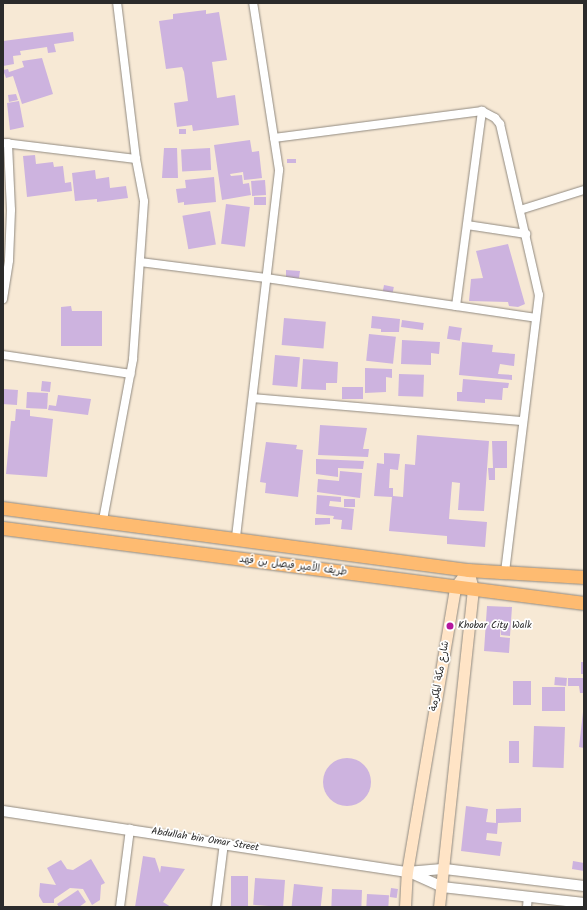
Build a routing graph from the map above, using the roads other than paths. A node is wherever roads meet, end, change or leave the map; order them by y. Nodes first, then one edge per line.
1 (117, 3) edge
2 (253, 3) edge
3 (482, 111) junction
4 (274, 138) junction
5 (6, 143) edge
6 (136, 159) junction
7 (584, 190) edge
8 (520, 210) junction
9 (467, 225) junction
10 (526, 234) junction
11 (6, 259) edge
12 (140, 262) junction
13 (266, 278) junction
14 (3, 299) edge
15 (456, 306) junction
16 (536, 318) junction
17 (3, 354) edge
18 (131, 374) junction
19 (253, 398) junction
20 (523, 421) junction
21 (3, 508) edge
22 (103, 520) junction
23 (3, 528) edge
24 (236, 537) junction
25 (468, 570) junction
26 (505, 573) junction
27 (584, 577) edge
28 (455, 587) junction
29 (473, 589) junction
30 (584, 603) edge
31 (3, 811) edge
32 (130, 829) junction
33 (224, 843) junction
34 (444, 869) junction
35 (407, 872) junction
36 (584, 886) edge
37 (442, 887) junction
38 (528, 896) junction
39 (584, 903) edge
40 (120, 907) edge
41 (216, 907) edge
42 (405, 907) edge
43 (439, 907) edge
44 (527, 907) edge

1 - 6 street
2 - 4 street
3 - 4 street
3 - 8 street
3 - 9 street
4 - 13 street
5 - 6 street
5 - 11 street
6 - 12 street
7 - 8 street
8 - 10 street
9 - 10 street
9 - 15 street
10 - 16 street
11 - 14 street
12 - 13 street
12 - 18 street
13 - 15 street
13 - 19 street
15 - 16 street
16 - 20 street
17 - 18 street
18 - 22 street
19 - 20 street
19 - 24 street
20 - 26 street
21 - 22 main road, طريف الأمير فيصل بن فهد
22 - 24 main road, طريف الأمير فيصل بن فهد
23 - 28 main road, طريف الأمير فيصل بن فهد
24 - 25 main road, طريف الأمير فيصل بن فهد
25 - 26 main road, طريف الأمير فيصل بن فهد
25 - 28 main road, شارع مكة المكرمة
25 - 29 main road
26 - 27 main road, طريف الأمير فيصل بن فهد
28 - 29 main road, طريف الأمير فيصل بن فهد
28 - 35 main road, شارع مكة المكرمة
29 - 30 main road, طريف الأمير فيصل بن فهد
29 - 34 main road
31 - 32 street, Abdullah bin Omar Street
32 - 33 street, Abdullah bin Omar Street
32 - 40 street
33 - 35 street, Abdullah bin Omar Street
33 - 41 street
34 - 35 street, Abdullah bin Omar Street
34 - 36 street, Abdullah bin Omar Street
34 - 37 main road
35 - 37 street, Abdullah bin Omar Street
35 - 42 main road, شارع مكة المكرمة
37 - 38 street, Abdullah bin Omar Street
37 - 43 main road
38 - 39 street, Abdullah bin Omar Street
38 - 44 street

